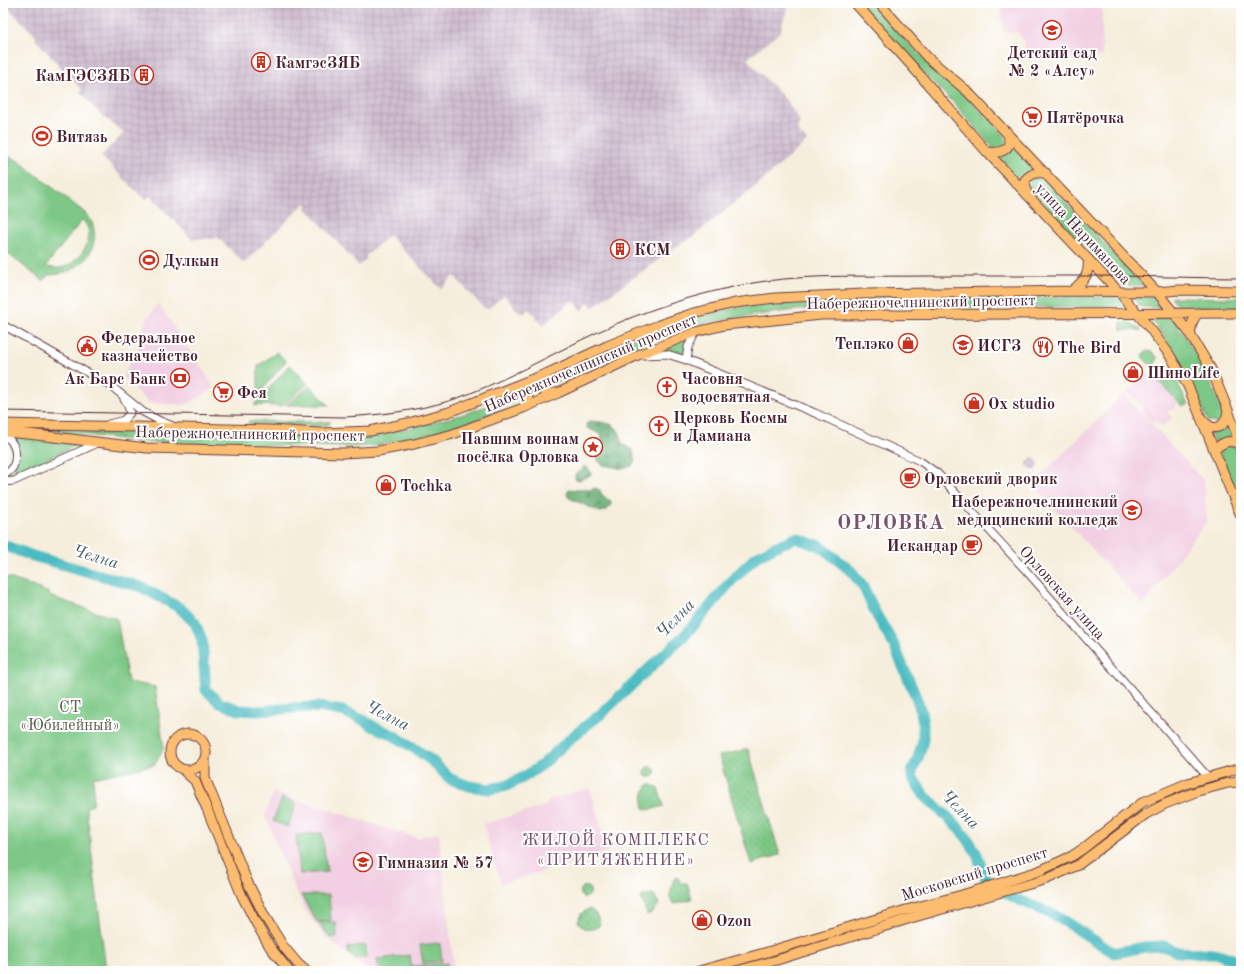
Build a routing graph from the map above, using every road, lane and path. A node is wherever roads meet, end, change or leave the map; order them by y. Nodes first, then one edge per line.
1 (855, 3) edge
2 (879, 3) edge
3 (1006, 132) junction
4 (987, 152) junction
5 (1046, 173) junction
6 (1027, 195) junction
7 (1088, 259) junction
8 (1072, 291) junction
9 (1241, 291) edge
10 (1119, 292) junction
11 (1157, 292) junction
12 (911, 294) junction
13 (1198, 313) junction
14 (1241, 313) edge
15 (912, 314) junction
16 (1139, 314) junction
17 (1175, 314) junction
18 (3, 325) edge
19 (696, 332) junction
20 (1191, 336) junction
21 (638, 355) junction
22 (684, 360) junction
23 (548, 373) junction
24 (512, 387) junction
25 (558, 393) junction
26 (120, 394) junction
27 (523, 408) junction
28 (1228, 410) junction
29 (1201, 418) junction
30 (3, 424) edge
31 (104, 426) junction
32 (179, 428) junction
33 (3, 432) edge
34 (3, 436) edge
35 (100, 442) junction
36 (1241, 446) edge
37 (1214, 450) junction
38 (3, 476) edge
39 (3, 482) edge
40 (1241, 516) edge
41 (205, 758) junction
42 (1241, 768) edge
43 (182, 769) junction
44 (1208, 777) junction
45 (1241, 782) edge
46 (965, 899) junction
47 (289, 971) edge
48 (306, 971) edge
49 (699, 971) edge
50 (736, 971) edge

1 - 4 main road, улица Нариманова
2 - 3 main road, улица Нариманова
3 - 4 main road
3 - 5 main road, улица Нариманова
4 - 6 main road, улица Нариманова
5 - 6 main road
5 - 11 main road, улица Нариманова
6 - 7 main road, улица Нариманова
7 - 8 main road
7 - 10 main road, улица Нариманова
8 - 10 main road, Набережночелнинский проспект
8 - 12 main road, Набережночелнинский проспект
9 - 11 main road, Набережночелнинский проспект
10 - 11 main road, Набережночелнинский проспект
10 - 16 main road, улица Нариманова
11 - 17 main road, улица Нариманова
12 - 15 main road
12 - 23 main road, Набережночелнинский проспект
13 - 14 main road, Набережночелнинский проспект
13 - 17 main road, Набережночелнинский проспект
13 - 20 main road
15 - 16 main road, Набережночелнинский проспект
15 - 19 main road, Набережночелнинский проспект
16 - 17 main road, Набережночелнинский проспект
16 - 29 main road, улица Нариманова
17 - 20 main road, улица Нариманова
18 - 26 street
19 - 21 main road, Набережночелнинский проспект
19 - 22 street
20 - 28 main road, улица Нариманова
21 - 22 street, Орловская улица
21 - 25 main road, Набережночелнинский проспект
22 - 44 street, Орловская улица
23 - 24 main road, Набережночелнинский проспект
23 - 25 main road
24 - 27 main road
24 - 32 main road, Набережночелнинский проспект
25 - 27 main road, Набережночелнинский проспект
26 - 31 street
26 - 32 street
27 - 35 main road, Набережночелнинский проспект
28 - 29 main road
28 - 36 main road, улица Нариманова
29 - 37 main road, улица Нариманова
30 - 31 main road, Набережночелнинский проспект
31 - 32 main road, Набережночелнинский проспект
33 - 35 main road, Набережночелнинский проспект
34 - 38 street
35 - 39 street
36 - 37 main road
37 - 40 main road, улица Нариманова
41 - 43 main road
41 - 43 main road
41 - 48 main road
42 - 44 main road, Московский проспект
43 - 47 main road
44 - 46 main road, Московский проспект
45 - 46 main road, Московский проспект
46 - 49 main road, Московский проспект
46 - 50 main road, Московский проспект

